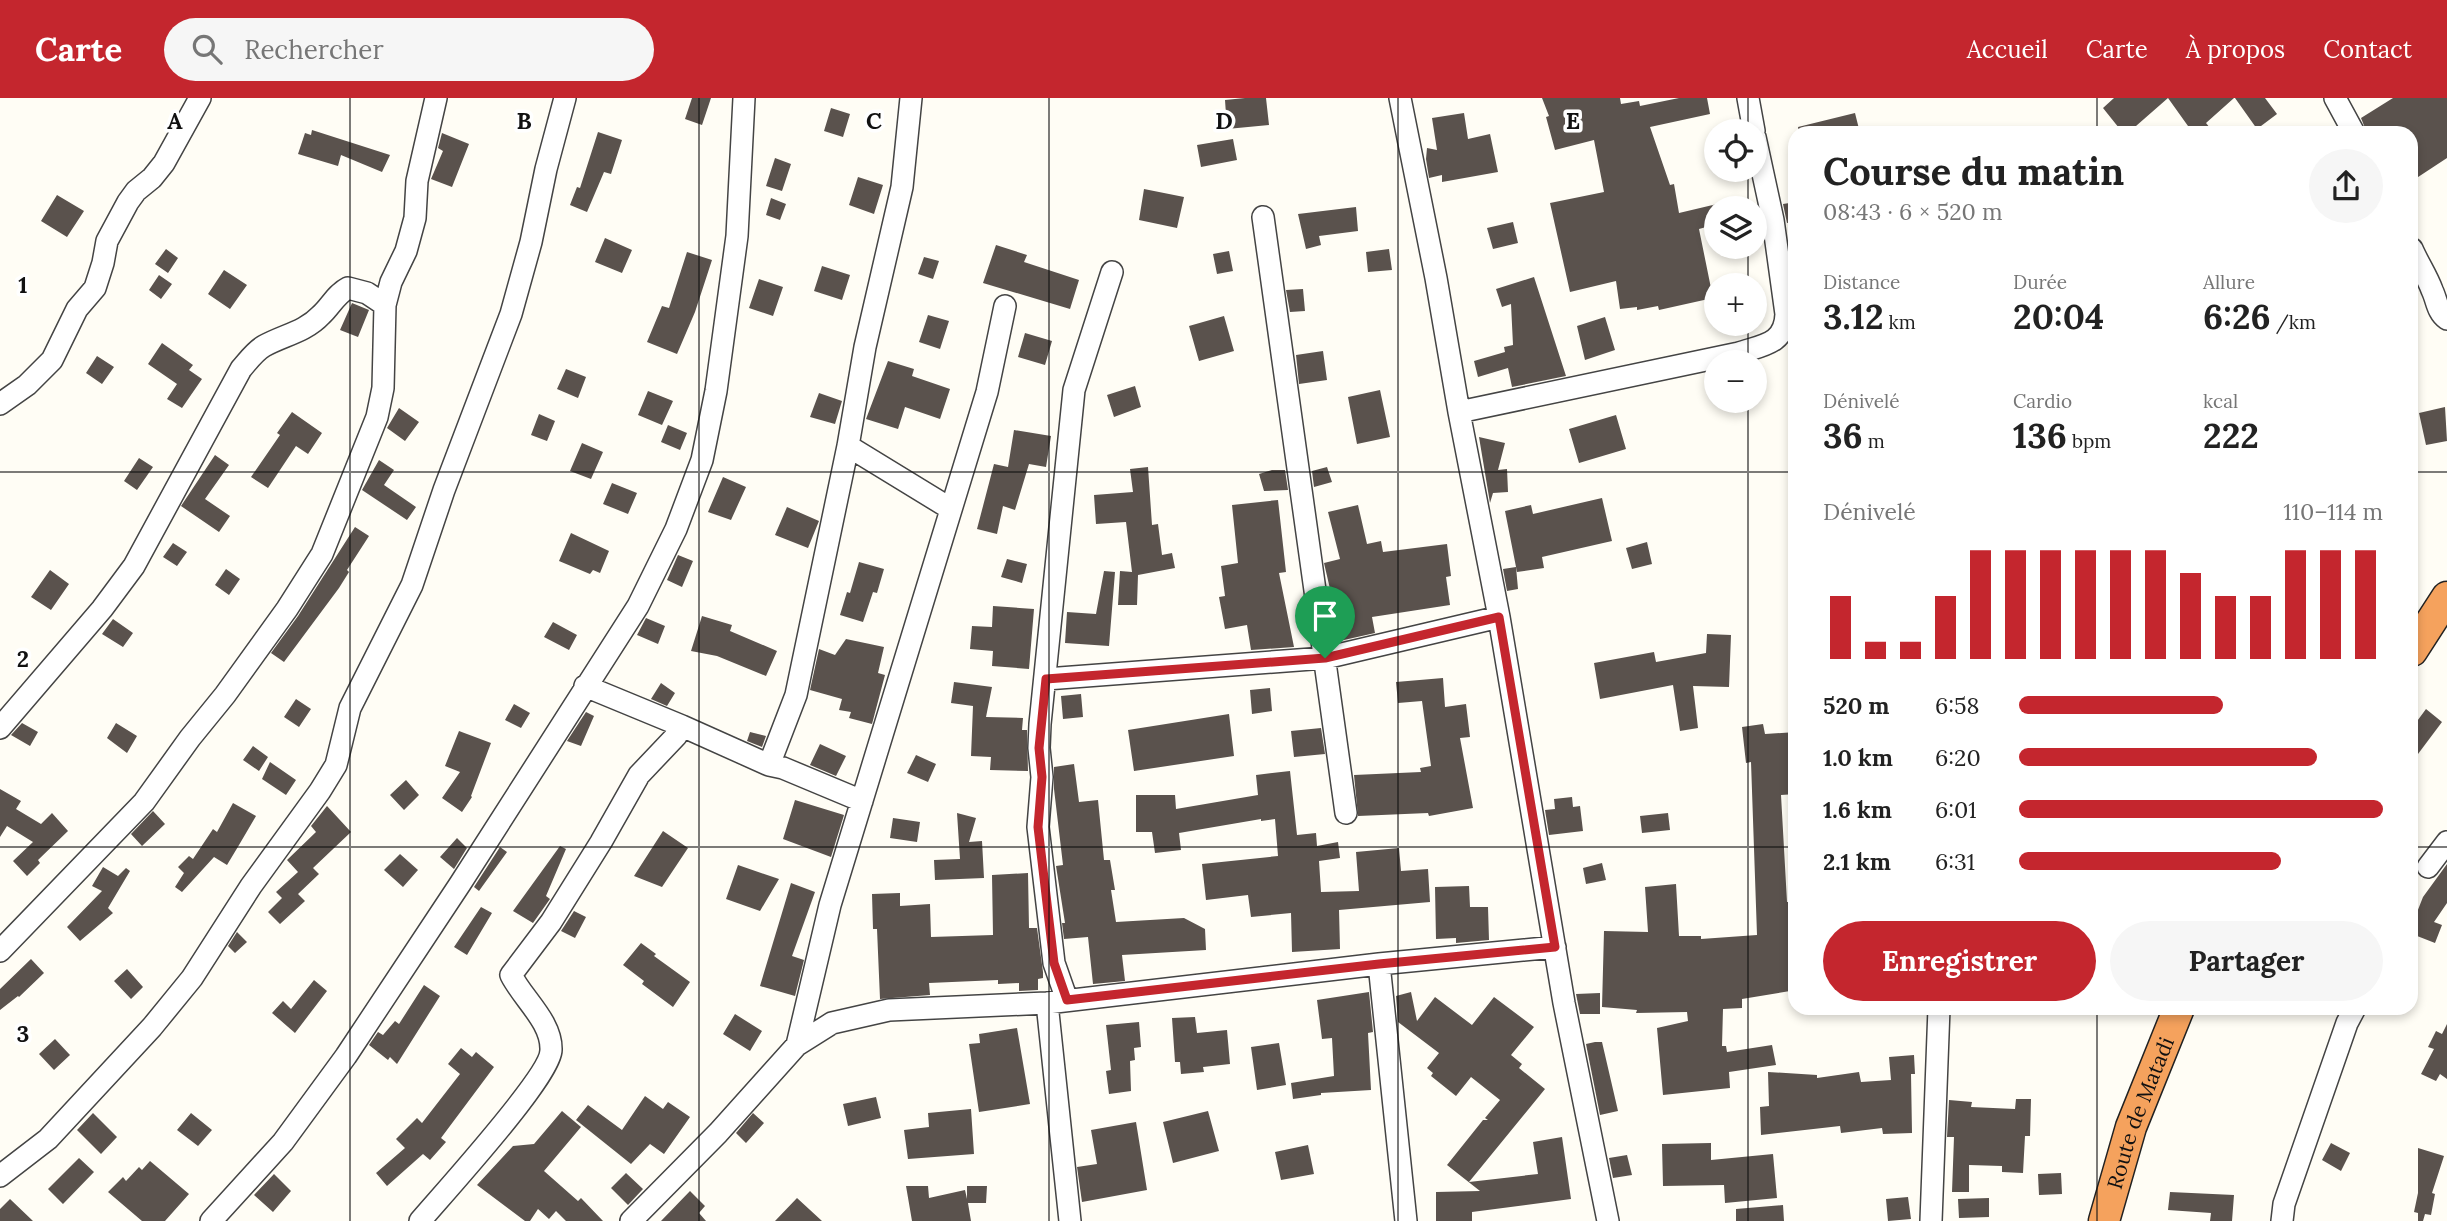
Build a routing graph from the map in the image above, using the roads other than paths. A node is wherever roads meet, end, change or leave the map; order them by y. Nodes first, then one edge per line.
1 (200, 98) edge
2 (436, 98) edge
3 (565, 98) edge
4 (744, 98) edge
5 (911, 98) edge
6 (1400, 98) edge
7 (1748, 98) edge
8 (2335, 98) edge
9 (1752, 119) edge
10 (2350, 126) edge
11 (1765, 182) edge
12 (1263, 217) dead end
13 (2418, 261) edge
14 (1112, 272) dead end
15 (384, 305) junction
16 (1005, 306) dead end
17 (2447, 319) edge
18 (0, 404) edge
19 (1459, 412) junction
20 (848, 446) junction
21 (951, 509) junction
22 (2447, 597) edge
23 (1499, 617) junction
24 (2418, 642) edge
25 (1325, 658) junction
26 (1046, 679) junction
27 (585, 686) junction
28 (682, 726) junction
29 (0, 728) edge
30 (769, 765) junction
31 (862, 801) junction
32 (1346, 813) dead end
33 (2447, 842) edge
34 (2428, 867) dead end
35 (1555, 947) junction
36 (0, 951) edge
37 (1379, 964) junction
38 (1057, 1002) junction
39 (1939, 1015) edge
40 (2176, 1015) edge
41 (2352, 1015) edge
42 (797, 1045) junction
43 (0, 1177) edge
44 (211, 1221) edge
45 (420, 1221) edge
46 (631, 1221) edge
47 (1070, 1221) edge
48 (1406, 1221) edge
49 (1608, 1221) edge
50 (1931, 1221) edge
51 (2104, 1221) edge
52 (2282, 1221) edge

1 - 18 street
2 - 15 street
3 - 43 street
4 - 27 street
5 - 20 street
6 - 19 street
7 - 9 street
8 - 10 street
11 - 19 street
12 - 25 street
13 - 17 street
14 - 26 street
15 - 29 street
15 - 36 street
16 - 21 street
19 - 23 street
20 - 21 street
20 - 30 street
21 - 31 street
22 - 24 highway
23 - 25 street
23 - 35 street
25 - 26 street
25 - 32 street
26 - 38 street
27 - 28 street
27 - 44 street
28 - 30 street
28 - 45 street
30 - 31 street
31 - 42 street
33 - 34 street
35 - 37 street
35 - 49 street
37 - 38 street
37 - 48 street
38 - 42 street
38 - 47 street
39 - 50 street
40 - 51 highway, Route de Matadi
41 - 52 street
42 - 46 street

